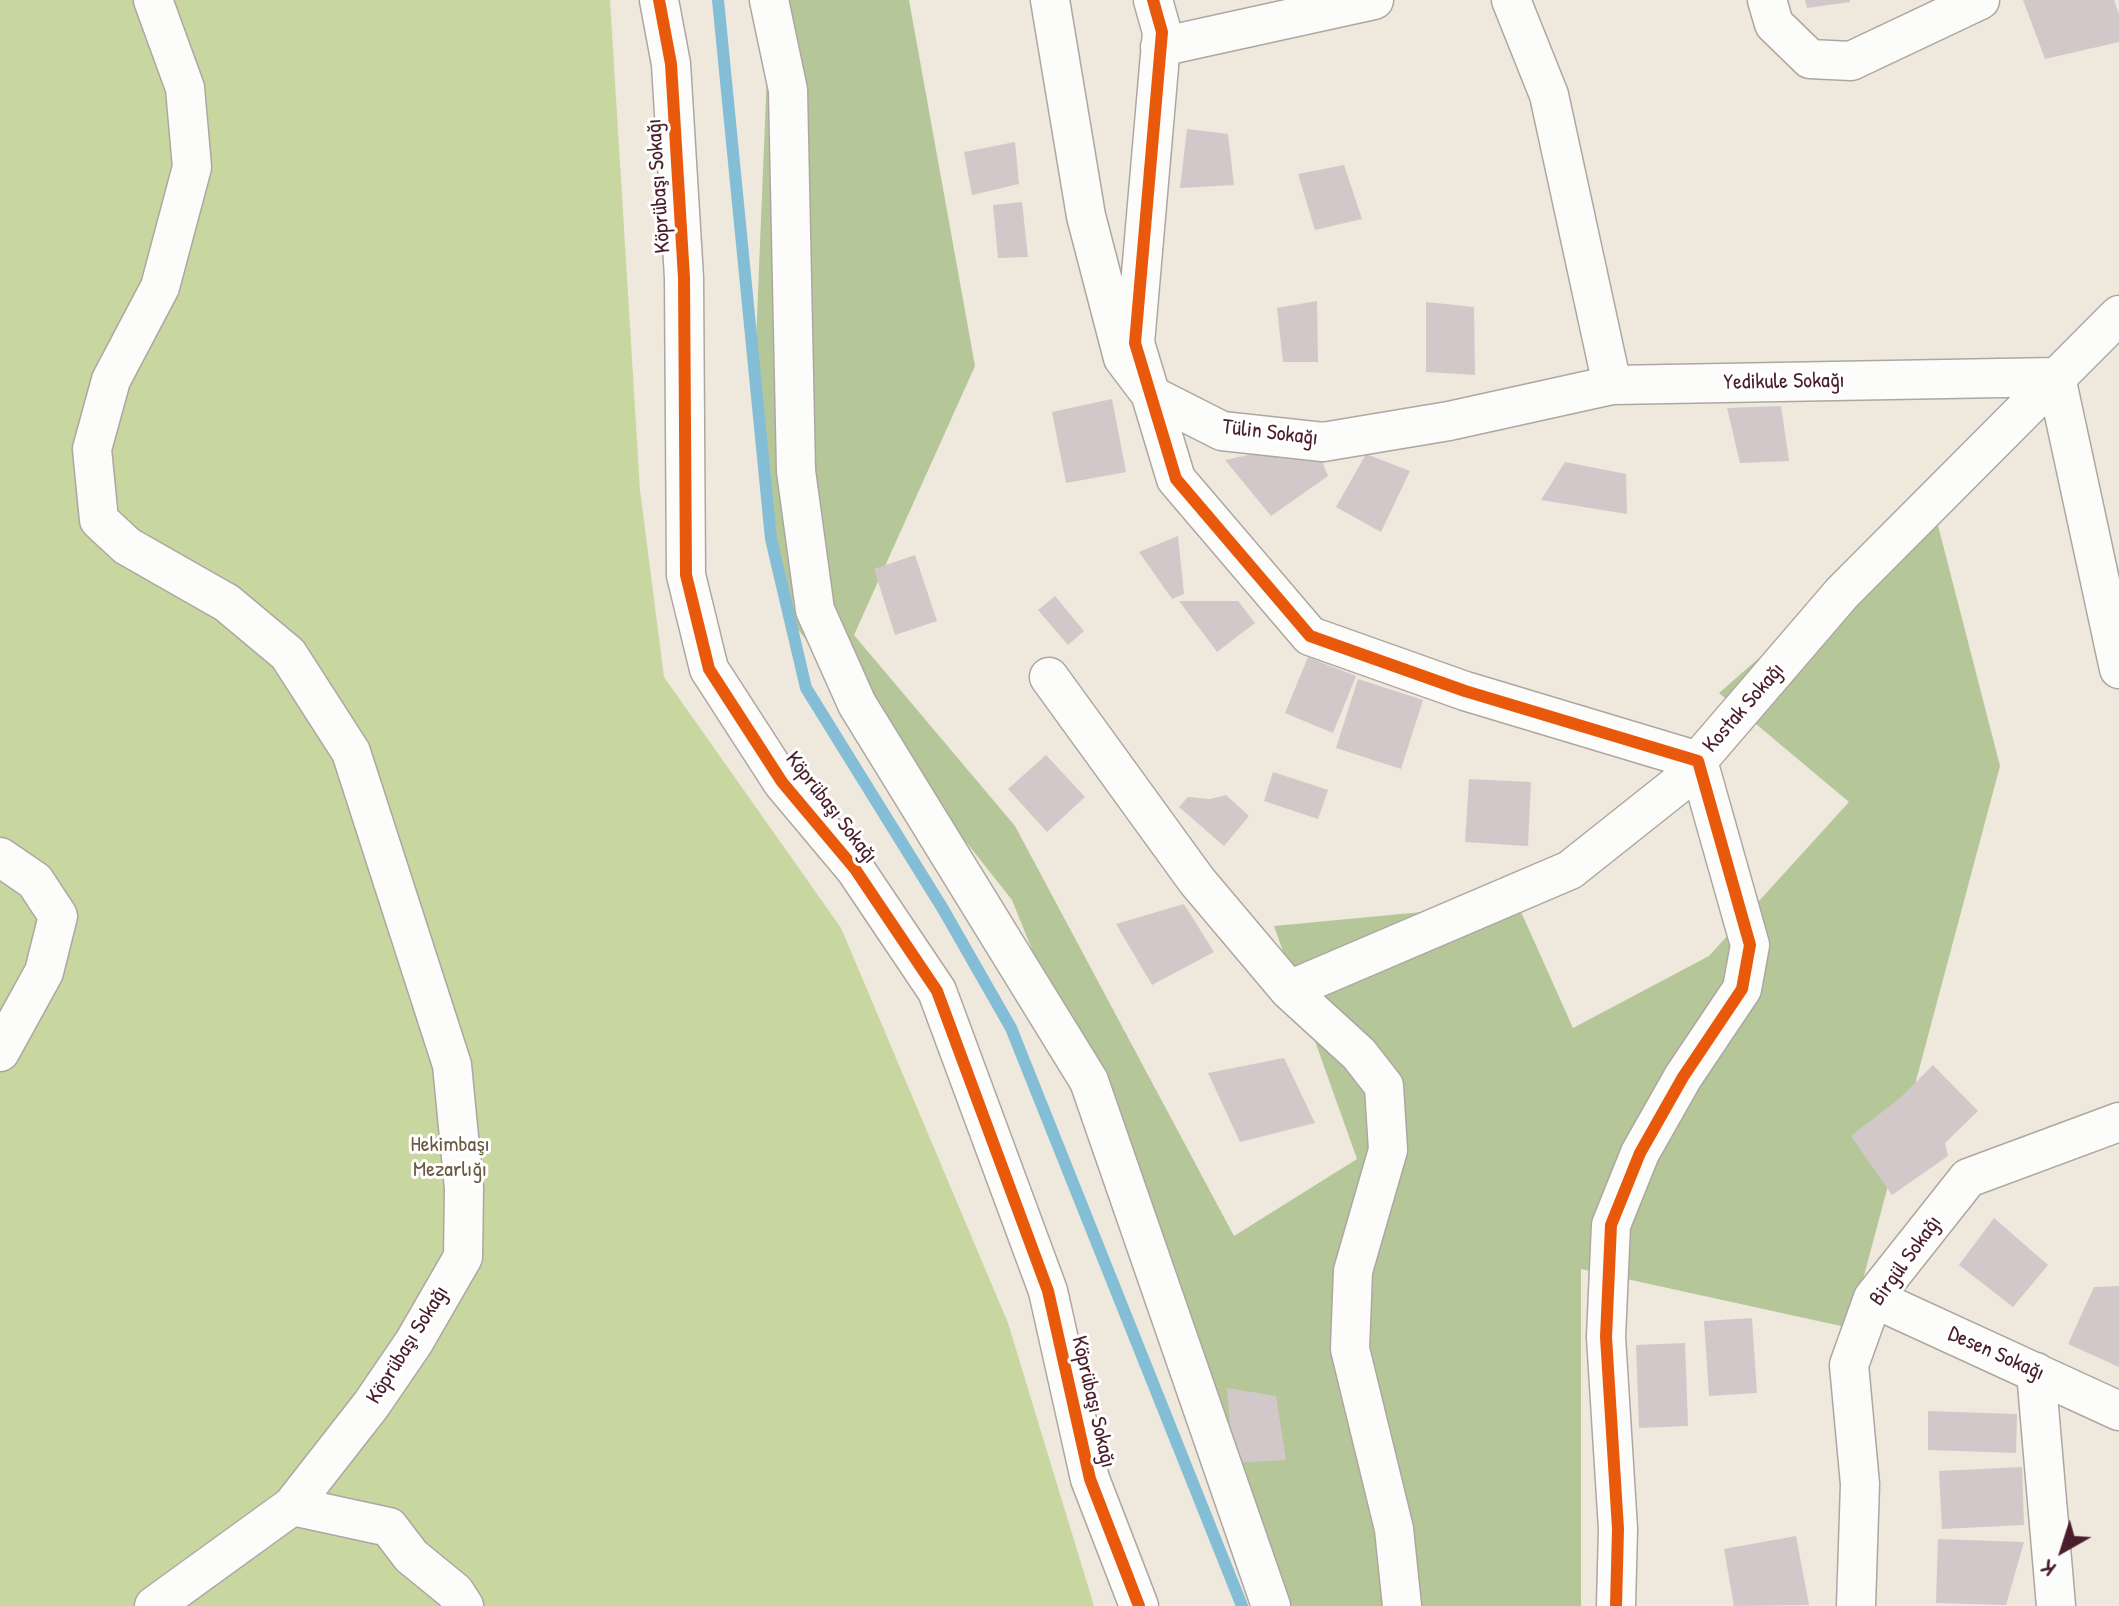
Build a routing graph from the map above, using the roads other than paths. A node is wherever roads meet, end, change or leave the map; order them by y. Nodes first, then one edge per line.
1 (153, 0) edge
2 (659, 0) edge
3 (769, 0) edge
4 (1050, 0) edge
5 (1153, 0) edge
6 (1374, 0) edge
7 (1511, 0) edge
8 (1767, 0) edge
9 (1980, 0) edge
10 (1160, 47) junction
11 (2119, 315) edge
12 (2056, 377) junction
13 (1612, 385) junction
14 (1151, 395) junction
15 (2119, 669) edge
16 (1049, 677) dead end
17 (1698, 761) junction
18 (0, 857) edge
19 (1289, 990) junction
20 (0, 1052) edge
21 (2119, 1122) edge
22 (1873, 1298) junction
23 (2036, 1372) junction
24 (2119, 1411) edge
25 (292, 1506) junction
26 (154, 1606) edge
27 (464, 1606) edge
28 (1139, 1606) edge
29 (1271, 1606) edge
30 (1402, 1606) edge
31 (1616, 1606) edge
32 (1856, 1606) edge
33 (2056, 1606) edge

1 - 25 street, Köprübaşı Sokağı
2 - 28 street, Köprübaşı Sokağı
3 - 29 street
4 - 14 street, Tülin Sokağı
5 - 10 street
6 - 10 street
7 - 13 street
8 - 9 street
10 - 14 street
11 - 12 street, Kostak Sokağı
12 - 13 street, Yedikule Sokağı
12 - 15 street
12 - 17 street, Kostak Sokağı
13 - 14 street, Tülin Sokağı
14 - 17 street
16 - 19 street
17 - 19 street, Kostak Sokağı
17 - 31 street
18 - 20 street
19 - 30 street
21 - 22 street, Birgül Sokağı
22 - 23 street, Desen Sokağı
22 - 32 street, Birgül Sokağı
23 - 24 street, Desen Sokağı
23 - 33 street
25 - 26 street, Köprübaşı Sokağı
25 - 27 street

